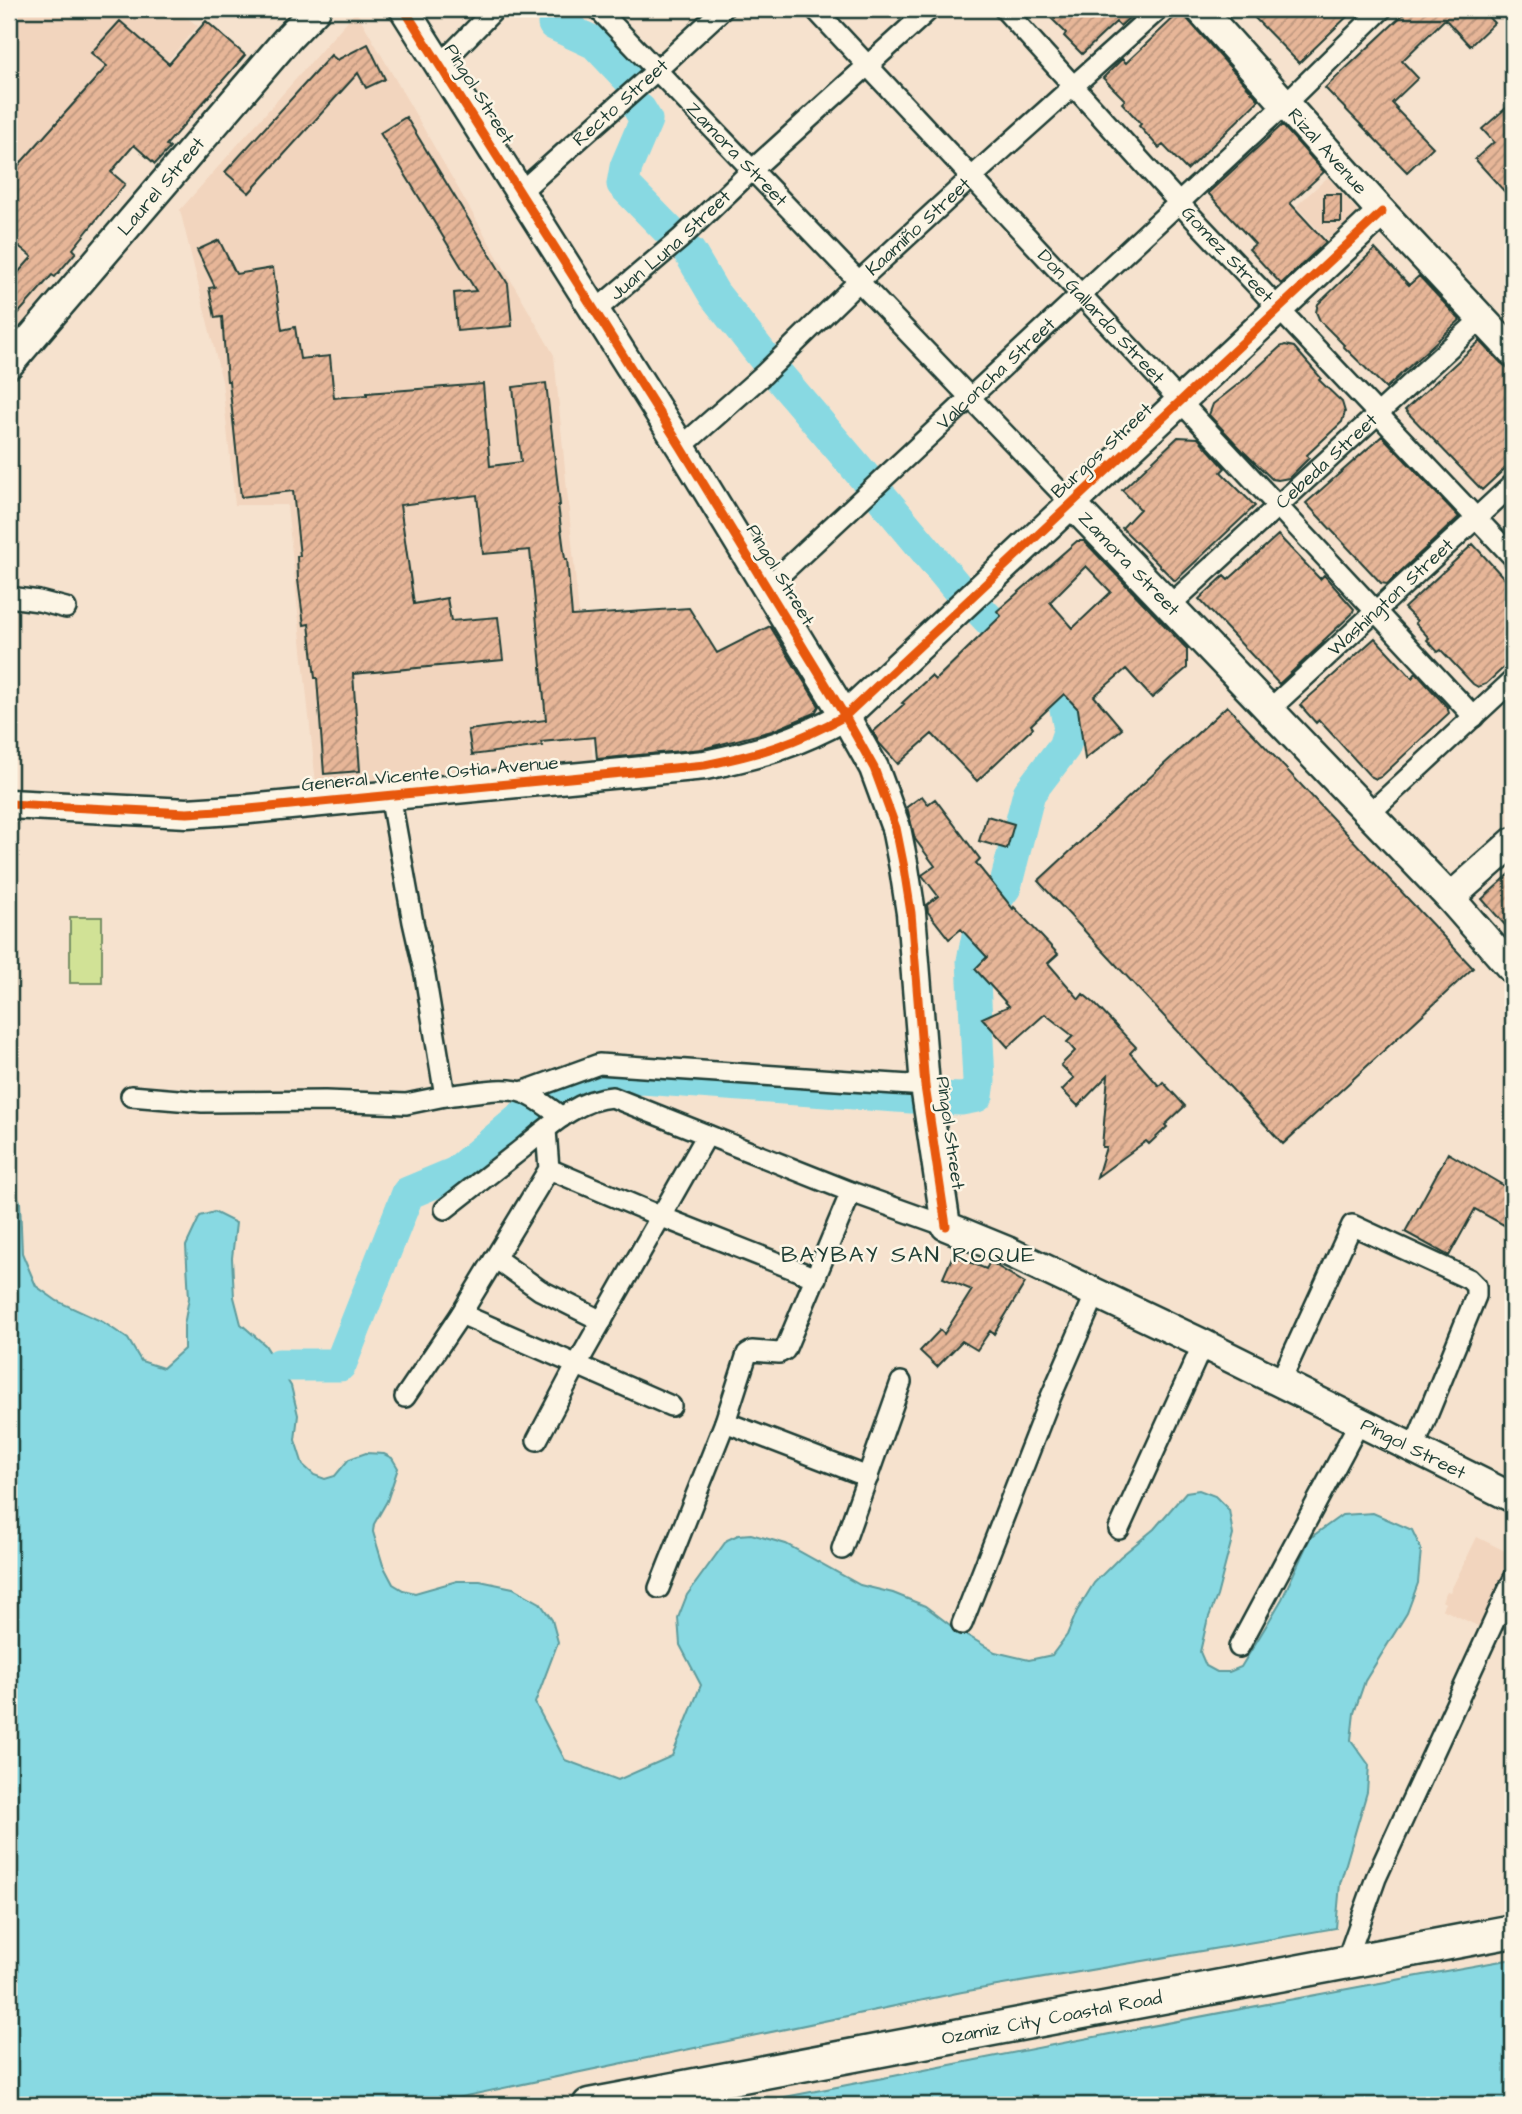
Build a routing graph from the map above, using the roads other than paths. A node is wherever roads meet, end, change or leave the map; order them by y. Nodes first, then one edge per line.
1 (316, 9) edge
2 (404, 9) edge
3 (495, 9) edge
4 (598, 9) edge
5 (723, 9) edge
6 (816, 9) edge
7 (930, 9) edge
8 (1004, 9) edge
9 (1159, 9) edge
10 (1200, 9) edge
11 (1382, 9) edge
12 (440, 65) junction
13 (868, 65) junction
14 (657, 70) junction
15 (1074, 85) junction
16 (1286, 103) junction
17 (752, 170) junction
18 (972, 177) junction
19 (519, 193) junction
20 (1179, 202) junction
21 (1382, 212) junction
22 (859, 281) junction
23 (1081, 294) junction
24 (1279, 308) junction
25 (595, 311) junction
26 (1482, 318) junction
27 (1513, 352) edge
28 (9, 364) edge
29 (970, 397) junction
30 (1181, 401) junction
31 (1378, 413) junction
32 (681, 447) junction
33 (1513, 484) edge
34 (1071, 503) junction
35 (1278, 506) junction
36 (1477, 518) junction
37 (1513, 558) edge
38 (767, 587) junction
39 (9, 597) edge
40 (1169, 606) junction
41 (66, 608) dead end
42 (1376, 611) junction
43 (1513, 680) edge
44 (1269, 710) junction
45 (845, 716) junction
46 (1474, 717) junction
47 (390, 795) junction
48 (9, 804) edge
49 (1369, 814) junction
50 (1513, 842) edge
51 (1450, 898) junction
52 (1513, 970) edge
53 (925, 1086) junction
54 (523, 1092) junction
55 (131, 1096) dead end
56 (445, 1096) junction
57 (562, 1117) junction
58 (546, 1130) junction
59 (706, 1135) junction
60 (549, 1169) junction
61 (851, 1192) junction
62 (444, 1209) dead end
63 (662, 1217) junction
64 (946, 1226) junction
65 (495, 1258) junction
66 (816, 1278) junction
67 (1096, 1293) junction
68 (461, 1314) junction
69 (602, 1321) junction
70 (1203, 1344) junction
71 (576, 1366) junction
72 (901, 1382) dead end
73 (1280, 1382) junction
74 (405, 1397) dead end
75 (671, 1406) dead end
76 (1360, 1421) junction
77 (724, 1422) junction
78 (537, 1440) dead end
79 (1414, 1448) junction
80 (868, 1476) junction
81 (1513, 1498) edge
82 (1119, 1529) dead end
83 (842, 1549) dead end
84 (1513, 1580) edge
85 (659, 1588) dead end
86 (962, 1624) dead end
87 (1239, 1647) dead end
88 (1513, 1929) edge
89 (1346, 1962) junction
90 (589, 2105) edge

1 - 28 street, Laurel Street
2 - 12 street, Pingol Street
3 - 12 street
4 - 14 street, Zamora Street
5 - 14 street, Recto Street
6 - 13 street, Don Gallardo Street
7 - 13 street, Juan Luna Street
8 - 15 street, Gomez Street
9 - 15 street, Kaamiño Street
10 - 16 street, Rizal Avenue
11 - 16 street, Valconcha Street
12 - 19 street, Pingol Street
13 - 17 street, Juan Luna Street
13 - 18 street, Don Gallardo Street
14 - 17 street, Zamora Street
14 - 19 street, Recto Street
15 - 18 street, Kaamiño Street
15 - 20 street, Gomez Street
16 - 20 street, Valconcha Street
16 - 21 street, Rizal Avenue
17 - 22 street, Zamora Street
17 - 25 street, Juan Luna Street
18 - 22 street, Kaamiño Street
18 - 23 street, Don Gallardo Street
19 - 25 street, Pingol Street
20 - 23 street, Valconcha Street
20 - 24 street, Gomez Street
21 - 24 street, Burgos Street
21 - 26 street, Rizal Avenue
22 - 29 street, Zamora Street
22 - 32 street, Kaamiño Street
23 - 29 street, Valconcha Street
23 - 30 street, Don Gallardo Street
24 - 30 street, Burgos Street
24 - 31 street, Gomez Street
25 - 32 street, Pingol Street
26 - 27 street, Rizal Avenue
26 - 31 street, Cebeda Street
29 - 34 street, Zamora Street
29 - 38 street, Valconcha Street
30 - 34 street, Burgos Street
30 - 35 street, Don Gallardo Street
31 - 35 street, Cebeda Street
31 - 36 street, Gomez Street
32 - 38 street, Pingol Street
33 - 36 street, Washington Street
34 - 40 street, Zamora Street
34 - 45 street, Burgos Street
35 - 40 street, Cebeda Street
35 - 42 street, Don Gallardo Street
36 - 37 street, Gomez Street
36 - 42 street, Washington Street
38 - 45 street, Pingol Street
39 - 41 street
40 - 44 street, Zamora Street
42 - 44 street, Washington Street
42 - 46 street, Don Gallardo Street
43 - 46 street
44 - 49 street, Zamora Street
45 - 47 street, General Vicente Ostia Avenue
45 - 53 street, Pingol Street
46 - 49 street
47 - 48 street, General Vicente Ostia Avenue
47 - 56 street
49 - 51 street, Zamora Street
50 - 51 street
51 - 52 street, Zamora Street
53 - 54 street
53 - 64 street, Pingol Street
54 - 56 street
54 - 57 street
55 - 56 street
57 - 58 street
57 - 59 street
58 - 60 street
58 - 62 street
59 - 61 street
59 - 63 street
60 - 63 street
60 - 65 street
61 - 64 street
61 - 66 street
63 - 66 street
63 - 69 street
64 - 67 street, Pingol Street
65 - 68 street
65 - 69 street
66 - 77 street
67 - 70 street, Pingol Street
67 - 86 street
68 - 71 street
68 - 74 street
69 - 71 street
70 - 73 street, Pingol Street
70 - 82 street
71 - 75 street
71 - 78 street
72 - 80 street
73 - 76 street, Pingol Street
73 - 79 street
76 - 79 street, Pingol Street
76 - 87 street
77 - 80 street
77 - 85 street
79 - 81 street, Pingol Street
80 - 83 street
84 - 89 street
88 - 89 main road, Ozamiz City Coastal Road
89 - 90 main road, Ozamiz City Coastal Road

